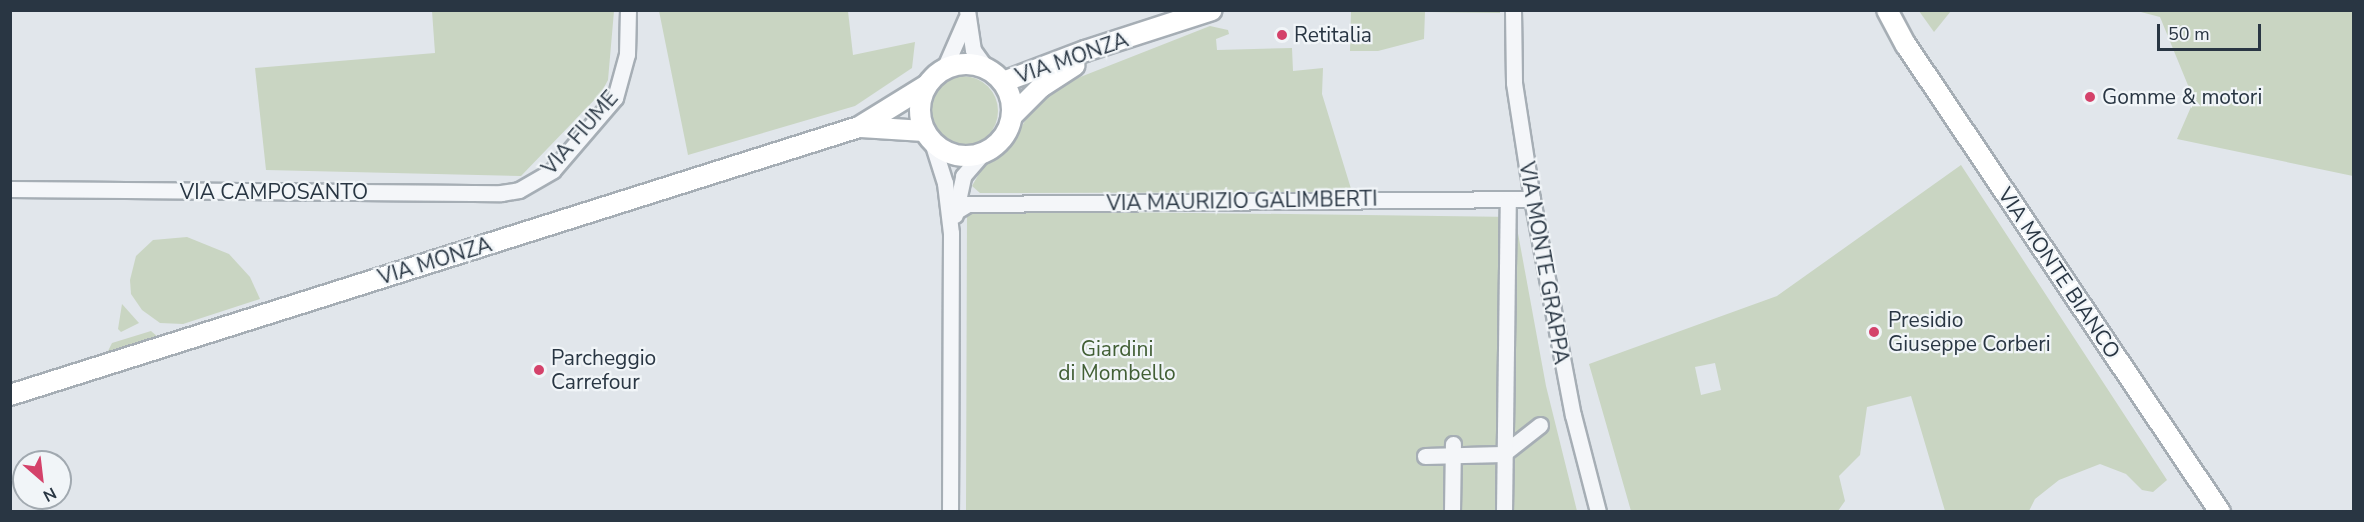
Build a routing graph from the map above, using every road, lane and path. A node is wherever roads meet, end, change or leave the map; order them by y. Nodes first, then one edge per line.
1 (628, 10) edge
2 (1212, 10) edge
3 (1513, 10) edge
4 (1876, 10) edge
5 (1887, 10) edge
6 (967, 13) edge
7 (1178, 16) edge
8 (1140, 34) junction
9 (1898, 34) junction
10 (986, 68) junction
11 (944, 69) junction
12 (1003, 82) junction
13 (927, 85) junction
14 (1013, 115) junction
15 (859, 127) junction
16 (928, 136) junction
17 (983, 153) junction
18 (536, 182) joint
19 (10, 189) edge
20 (1532, 199) junction
21 (1508, 201) junction
22 (955, 212) junction
23 (951, 233) junction
24 (10, 395) edge
25 (1540, 425) dead end
26 (1453, 450) junction
27 (1503, 454) junction
28 (1425, 456) dead end
29 (950, 512) edge
30 (1452, 512) edge
31 (1504, 512) edge
32 (1598, 512) edge
33 (2220, 512) edge

1 - 18 street, VIA FIUME
2 - 7 main road, VIA MONZA
3 - 20 street, VIA MONTE GRAPPA
4 - 9 main road, VIA MONTE BIANCO
5 - 9 main road, VIA MONTE BIANCO
6 - 10 street
6 - 11 street
7 - 8 main road, VIA MONZA
8 - 12 main road, VIA MONZA
8 - 14 main road, VIA MONZA
9 - 33 main road, VIA MONTE BIANCO
10 - 11 main road
10 - 12 main road
11 - 13 main road
12 - 14 main road
13 - 15 main road, VIA MONZA
13 - 16 main road
14 - 17 main road
15 - 16 main road, VIA MONZA
15 - 24 main road, VIA MONZA
16 - 17 main road
16 - 23 street
17 - 22 street
18 - 19 street, VIA CAMPOSANTO
20 - 21 street, VIA MAURIZIO GALIMBERTI
20 - 32 street, VIA MONTE GRAPPA
21 - 22 street, VIA MAURIZIO GALIMBERTI
21 - 27 street
22 - 23 street
23 - 29 street
25 - 27 street
26 - 27 street
26 - 28 street
26 - 30 street
27 - 31 street

